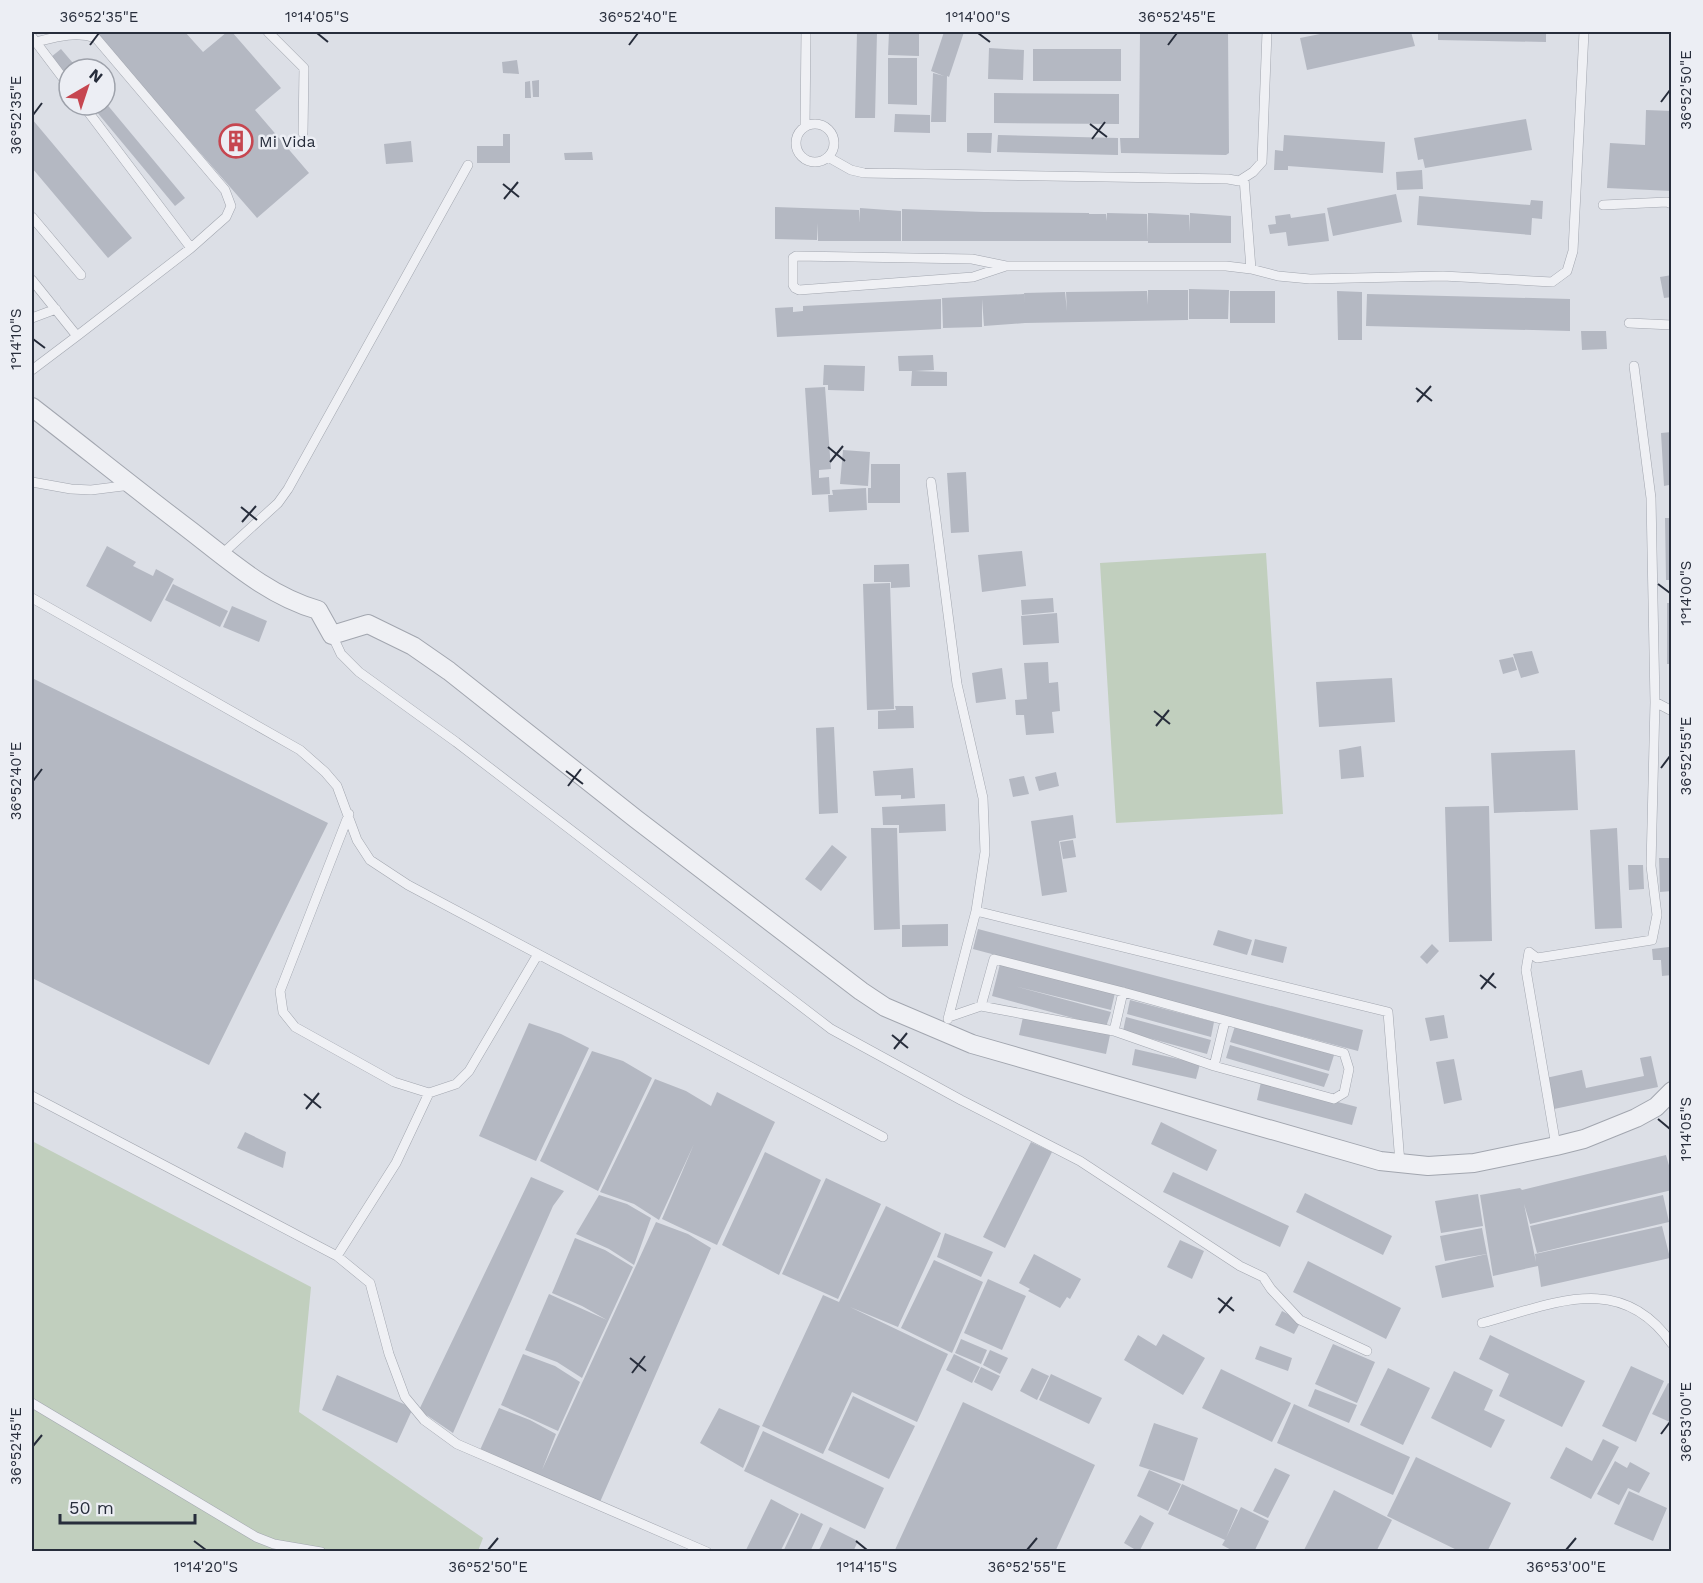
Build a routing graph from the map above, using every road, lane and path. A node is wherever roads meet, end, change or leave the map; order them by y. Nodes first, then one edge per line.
1 (268, 32) edge
2 (806, 32) edge
3 (1267, 32) edge
4 (1584, 32) edge
5 (34, 40) edge
6 (57, 70) edge
7 (92, 117) edge
8 (805, 126) junction
9 (303, 133) dead end
10 (828, 157) junction
11 (468, 165) dead end
12 (1244, 178) junction
13 (1671, 204) edge
14 (1603, 205) dead end
15 (32, 217) edge
16 (191, 248) junction
17 (1006, 266) junction
18 (1251, 269) junction
19 (81, 275) dead end
20 (32, 280) edge
21 (56, 309) junction
22 (32, 318) edge
23 (1629, 323) dead end
24 (1671, 325) edge
25 (77, 336) junction
26 (1634, 366) dead end
27 (32, 370) edge
28 (32, 407) edge
29 (32, 482) edge
30 (931, 482) dead end
31 (130, 485) junction
32 (221, 555) junction
33 (32, 598) edge
34 (332, 635) junction
35 (1654, 702) junction
36 (1671, 711) edge
37 (349, 814) junction
38 (976, 911) junction
39 (538, 954) junction
40 (1123, 992) junction
41 (981, 1006) junction
42 (1225, 1021) junction
43 (947, 1025) junction
44 (1113, 1031) junction
45 (1214, 1066) junction
46 (1671, 1091) edge
47 (429, 1093) junction
48 (32, 1096) edge
49 (883, 1137) dead end
50 (1556, 1146) junction
51 (1400, 1163) junction
52 (337, 1256) junction
53 (1482, 1323) dead end
54 (1671, 1344) edge
55 (1367, 1351) dead end
56 (32, 1403) edge
57 (321, 1551) edge
58 (707, 1551) edge

1 - 9 lane
2 - 8 lane
3 - 12 lane
4 - 18 lane
5 - 6 lane
5 - 16 lane
7 - 16 lane
8 - 10 lane
8 - 10 lane
10 - 12 lane
11 - 32 lane
12 - 18 lane
13 - 14 lane
15 - 19 lane
16 - 25 lane
17 - 17 lane
17 - 18 lane
20 - 21 lane
21 - 22 lane
21 - 25 lane
23 - 24 lane
25 - 27 lane
26 - 35 lane
28 - 31 street
29 - 31 lane
30 - 38 lane
31 - 32 street
32 - 34 street
33 - 37 lane
34 - 43 street
34 - 55 lane
35 - 36 lane
35 - 50 lane
37 - 39 lane
37 - 47 lane
38 - 43 lane
38 - 51 lane
39 - 47 lane
39 - 49 lane
40 - 41 lane
40 - 42 lane
40 - 44 lane
41 - 43 lane
41 - 44 lane
42 - 45 lane
42 - 45 lane
43 - 51 street
44 - 45 lane
46 - 50 street
47 - 52 lane
48 - 52 lane
50 - 51 street
52 - 58 lane
53 - 54 lane
56 - 57 lane

